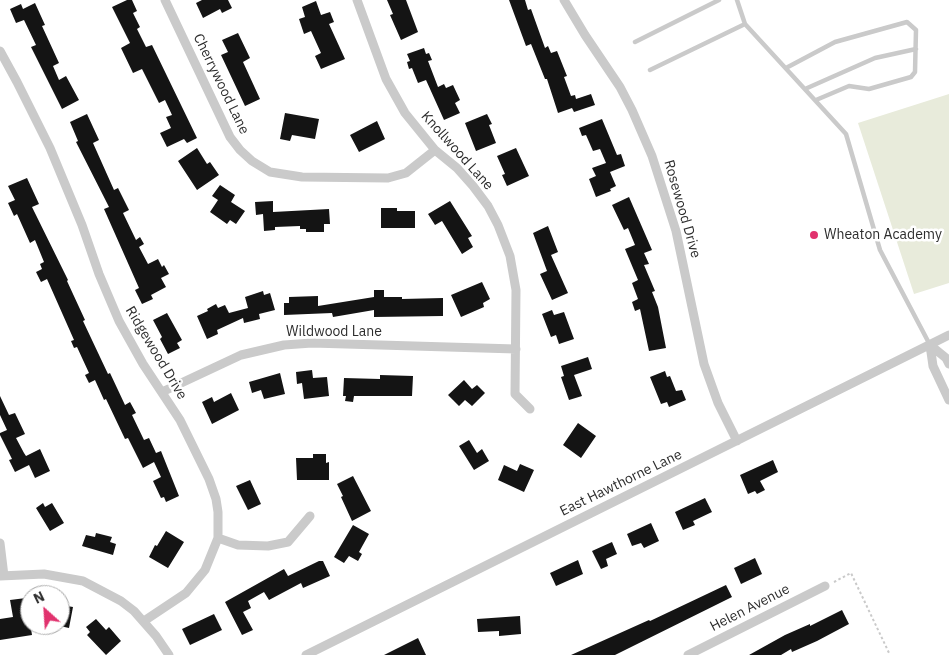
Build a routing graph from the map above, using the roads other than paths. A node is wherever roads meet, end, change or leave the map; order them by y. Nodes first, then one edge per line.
1 (165, 0) edge
2 (356, 0) edge
3 (564, 0) edge
4 (719, 0) edge
5 (737, 0) edge
6 (745, 24) junction
7 (635, 42) dead end
8 (916, 49) junction
9 (0, 51) edge
10 (786, 68) junction
11 (650, 70) dead end
12 (805, 89) junction
13 (816, 100) junction
14 (435, 150) junction
15 (949, 335) edge
16 (930, 345) junction
17 (516, 349) junction
18 (949, 364) edge
19 (162, 392) junction
20 (949, 400) edge
21 (530, 409) dead end
22 (737, 441) junction
23 (310, 516) dead end
24 (218, 538) junction
25 (0, 543) edge
26 (2, 576) edge
27 (825, 586) road end
28 (144, 621) junction
29 (169, 655) edge
30 (306, 655) edge
31 (688, 655) edge

1 - 14 street, Cherrywood Lane
2 - 14 street, Knollwood Lane
3 - 22 street, Rosewood Drive
4 - 7 lane
5 - 6 lane
6 - 10 lane
6 - 11 lane
8 - 10 lane
8 - 12 lane
8 - 13 lane
9 - 19 street, Ridgewood Drive
10 - 12 lane
12 - 13 lane
13 - 16 lane
14 - 17 street, Knollwood Lane
15 - 16 street, East Hawthorne Lane
16 - 18 street
16 - 20 street
16 - 22 street, East Hawthorne Lane
17 - 19 street, Wildwood Lane
17 - 21 street, Knollwood Lane
19 - 24 street, Ridgewood Drive
22 - 30 street, East Hawthorne Lane
23 - 24 street
24 - 28 street, Ridgewood Drive
25 - 26 street
26 - 28 street
27 - 31 street, Helen Avenue
28 - 29 street

